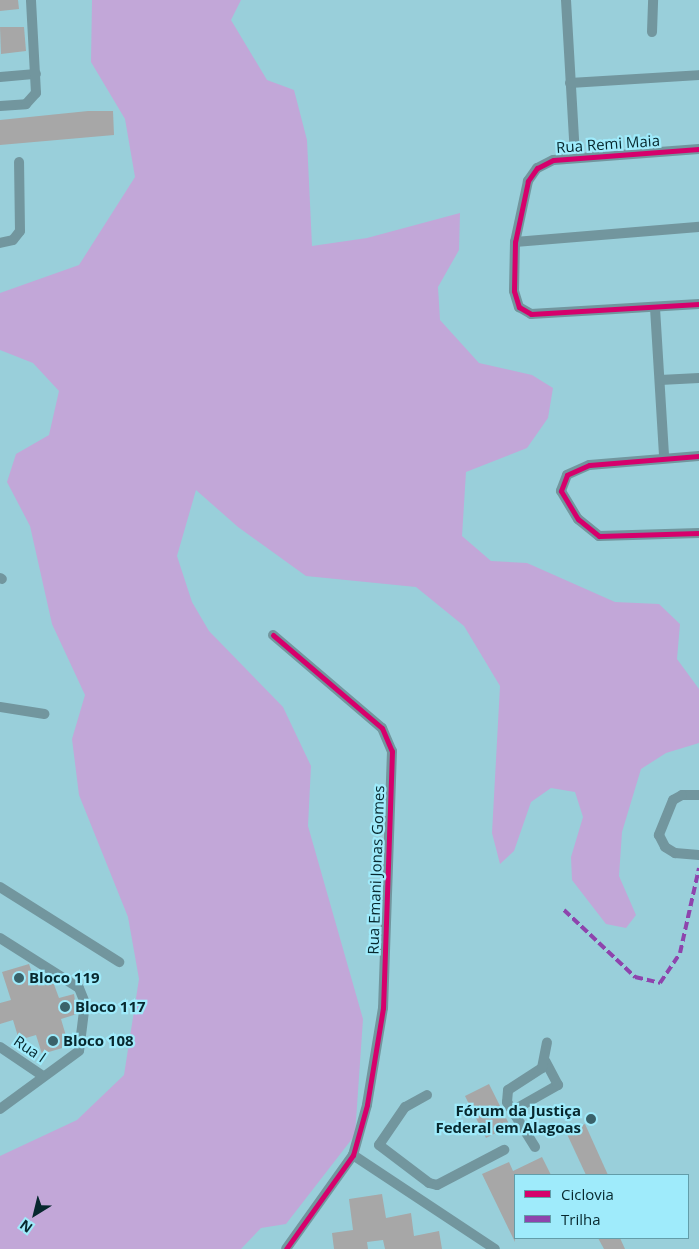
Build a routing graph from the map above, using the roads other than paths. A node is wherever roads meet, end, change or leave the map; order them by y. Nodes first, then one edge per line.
1 (31, 0) edge
2 (566, 0) edge
3 (653, 0) edge
4 (652, 32) dead end
5 (36, 74) junction
6 (699, 74) edge
7 (0, 77) edge
8 (570, 83) junction
9 (0, 106) edge
10 (699, 149) edge
11 (575, 158) junction
12 (19, 162) dead end
13 (699, 226) edge
14 (515, 242) junction
15 (0, 244) edge
16 (699, 304) edge
17 (655, 308) junction
18 (699, 378) edge
19 (660, 380) junction
20 (699, 456) edge
21 (664, 457) junction
22 (699, 533) edge
23 (273, 635) dead end
24 (0, 707) edge
25 (44, 714) dead end
26 (699, 795) edge
27 (699, 855) edge
28 (0, 887) edge
29 (2, 943) edge
30 (119, 962) dead end
31 (547, 1042) dead end
32 (0, 1047) edge
33 (545, 1061) junction
34 (44, 1076) junction
35 (427, 1095) dead end
36 (0, 1109) edge
37 (512, 1111) junction
38 (534, 1147) dead end
39 (504, 1150) dead end
40 (353, 1155) junction
41 (288, 1248) edge
42 (495, 1249) edge

1 - 5 street
2 - 8 street
3 - 4 street
5 - 7 street
5 - 9 street
6 - 8 street
8 - 11 street
10 - 11 street, Rua Remi Maia
11 - 14 street, Rua Remi Maia
12 - 15 street
13 - 14 street
14 - 17 street
16 - 17 street
17 - 19 street
18 - 19 street
19 - 21 street
20 - 21 street
21 - 22 street
23 - 40 street, Rua Emani Jonas Gomes
24 - 25 street
26 - 27 street
28 - 30 street
29 - 34 street
31 - 33 street
32 - 34 street, Rua I
33 - 37 street
33 - 37 street
34 - 36 street
35 - 39 street
37 - 38 street
40 - 41 street
40 - 42 street

